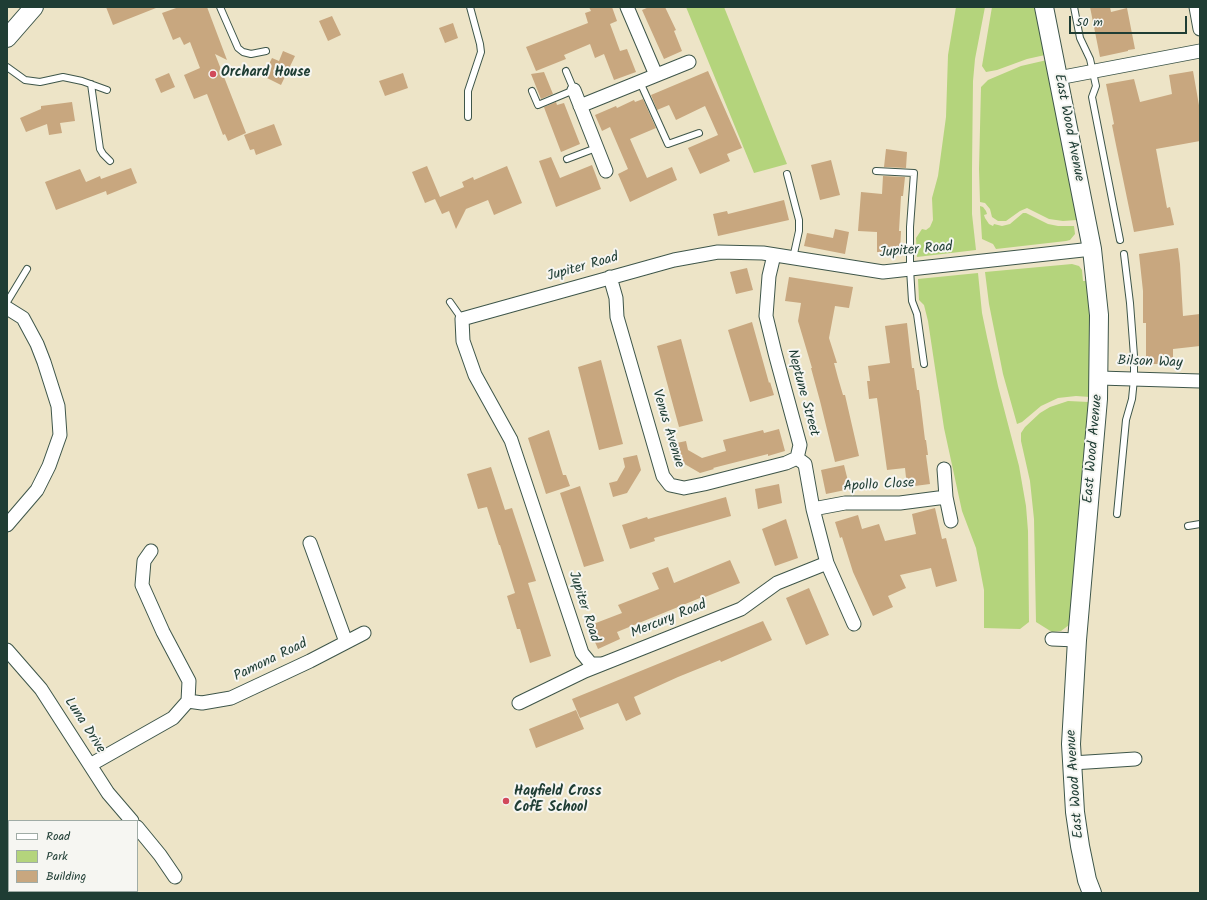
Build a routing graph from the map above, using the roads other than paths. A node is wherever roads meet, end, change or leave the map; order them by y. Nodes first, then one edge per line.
1 (34, 7) edge
2 (220, 7) edge
3 (470, 7) edge
4 (627, 7) edge
5 (1044, 7) edge
6 (1074, 7) edge
7 (1196, 7) edge
8 (1200, 29) edge
9 (7, 38) edge
10 (266, 51) dead end
11 (1200, 51) edge
12 (689, 62) dead end
13 (7, 67) edge
14 (566, 71) dead end
15 (1092, 71) junction
16 (656, 75) junction
17 (1058, 78) junction
18 (640, 82) junction
19 (91, 84) junction
20 (107, 90) dead end
21 (574, 90) junction
22 (532, 91) dead end
23 (580, 106) junction
24 (468, 117) dead end
25 (699, 133) dead end
26 (596, 148) junction
27 (110, 160) dead end
28 (567, 160) dead end
29 (876, 170) dead end
30 (606, 171) dead end
31 (787, 174) dead end
32 (1120, 240) dead end
33 (1092, 249) junction
34 (1124, 254) dead end
35 (774, 255) junction
36 (793, 258) junction
37 (910, 268) junction
38 (27, 269) dead end
39 (610, 277) junction
40 (7, 302) edge
41 (450, 302) dead end
42 (7, 308) edge
43 (462, 319) junction
44 (924, 364) dead end
45 (1099, 378) junction
46 (1134, 379) junction
47 (1200, 380) edge
48 (797, 458) junction
49 (944, 469) dead end
50 (946, 496) junction
51 (813, 509) junction
52 (1117, 514) dead end
53 (950, 521) dead end
54 (1200, 524) edge
55 (7, 525) edge
56 (1188, 526) dead end
57 (310, 543) dead end
58 (151, 551) dead end
59 (827, 563) junction
60 (854, 624) dead end
61 (364, 633) dead end
62 (1052, 639) dead end
63 (1077, 640) junction
64 (346, 642) junction
65 (7, 650) edge
66 (601, 664) junction
67 (188, 701) junction
68 (519, 703) dead end
69 (1135, 759) dead end
70 (1072, 763) junction
71 (90, 765) junction
72 (131, 820) edge
73 (138, 828) edge
74 (175, 877) dead end
75 (1092, 893) edge

1 - 9 street
2 - 10 lane
3 - 24 lane
4 - 16 street
5 - 17 street, East Wood Avenue
6 - 15 lane
7 - 8 street
11 - 15 street
12 - 16 street
13 - 19 lane
14 - 21 lane
15 - 17 street
15 - 32 lane
16 - 18 street
17 - 33 street, East Wood Avenue
18 - 23 street
18 - 25 lane
19 - 20 lane
19 - 27 lane
21 - 22 lane
21 - 23 street
23 - 26 street
26 - 28 lane
26 - 30 street
29 - 37 lane
31 - 36 lane
33 - 37 street, Jupiter Road
33 - 45 street, East Wood Avenue
34 - 46 lane
35 - 36 street, Jupiter Road
35 - 39 street, Jupiter Road
35 - 48 street, Neptune Street
36 - 37 street, Jupiter Road
37 - 44 lane
38 - 40 lane
39 - 43 street, Jupiter Road
39 - 48 street, Venus Avenue
41 - 43 lane
42 - 55 street
43 - 66 street, Jupiter Road
45 - 46 street, Bilson Way
45 - 63 street, East Wood Avenue
46 - 47 street, Bilson Way
46 - 52 lane
48 - 51 street, Neptune Street
49 - 50 street
50 - 51 street, Apollo Close
50 - 53 street
51 - 59 street, Neptune Street
54 - 56 lane
57 - 64 street
58 - 67 street
59 - 60 street, Neptune Street
59 - 66 street, Mercury Road
61 - 64 street, Pamona Road
62 - 63 street
63 - 70 street, East Wood Avenue
64 - 67 street, Pamona Road
65 - 71 street, Luna Drive
66 - 68 street, Mercury Road
67 - 71 street
69 - 70 street
70 - 75 street, East Wood Avenue
71 - 72 street, Luna Drive
73 - 74 street

